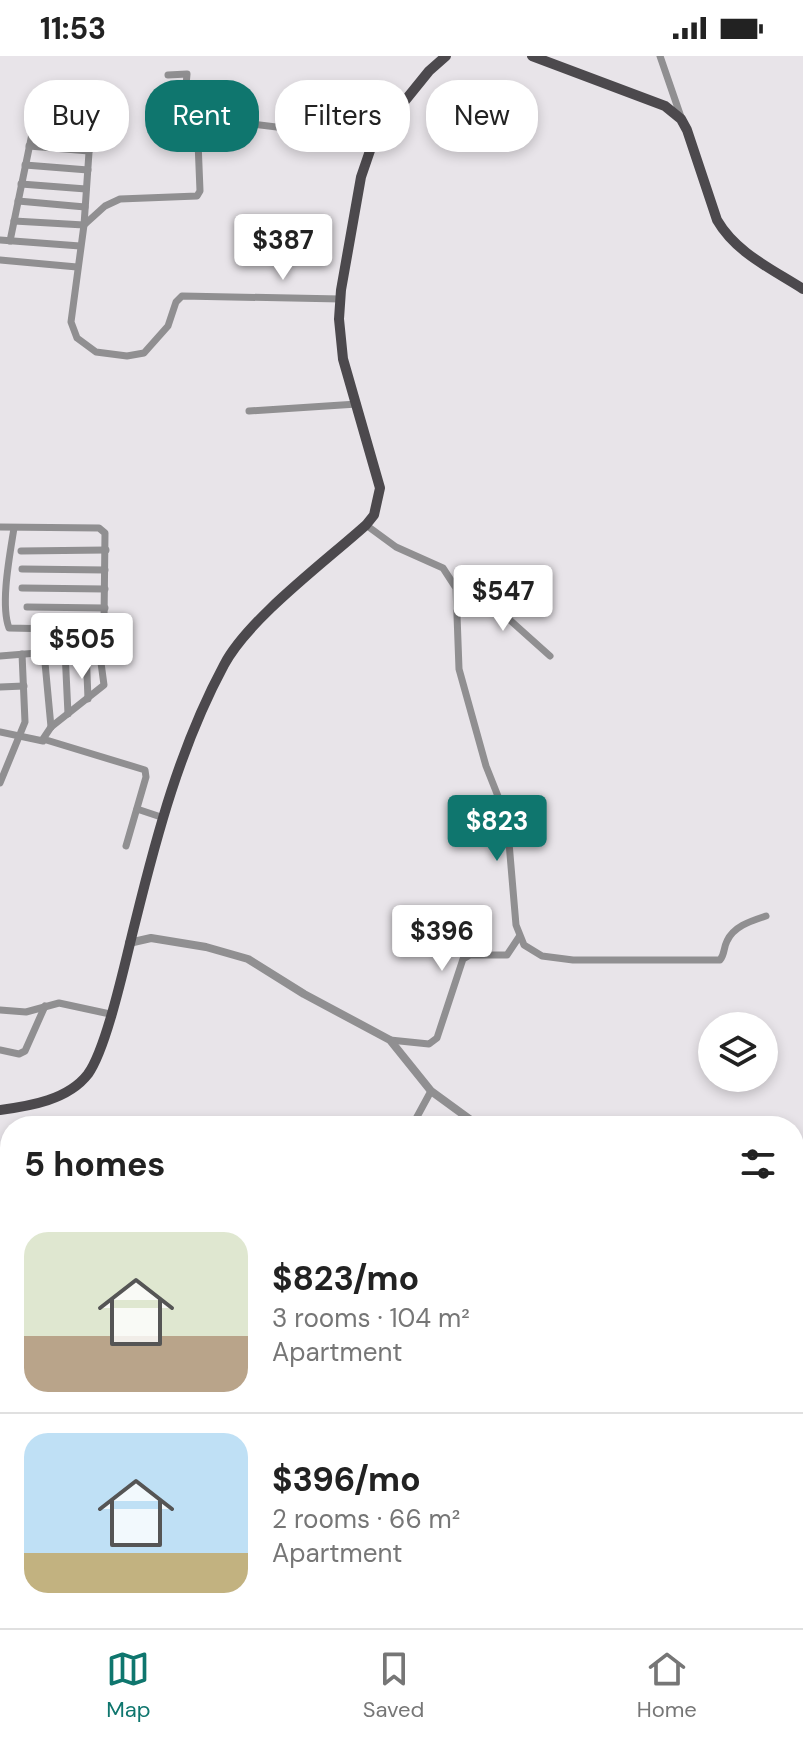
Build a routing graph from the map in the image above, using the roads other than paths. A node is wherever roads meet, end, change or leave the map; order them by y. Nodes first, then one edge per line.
1 (446, 56) edge
2 (532, 56) edge
3 (660, 56) edge
4 (168, 75) dead end
5 (187, 80) edge
6 (410, 94) edge
7 (681, 119) junction
8 (28, 152) edge
9 (89, 152) edge
10 (198, 152) edge
11 (370, 152) edge
12 (25, 165) junction
13 (88, 170) junction
14 (21, 184) junction
15 (86, 189) junction
16 (18, 201) junction
17 (85, 207) junction
18 (14, 221) junction
19 (84, 225) junction
20 (0, 240) edge
21 (10, 241) junction
22 (80, 246) junction
23 (0, 260) edge
24 (77, 267) junction
25 (803, 289) edge
26 (341, 299) junction
27 (357, 404) junction
28 (249, 411) dead end
29 (366, 525) junction
30 (0, 527) edge
31 (14, 528) junction
32 (106, 550) junction
33 (21, 551) dead end
34 (22, 569) dead end
35 (105, 570) junction
36 (22, 588) dead end
37 (105, 589) junction
38 (459, 600) junction
39 (27, 607) dead end
40 (105, 608) junction
41 (102, 630) junction
42 (99, 648) junction
43 (86, 649) junction
44 (65, 651) junction
45 (44, 652) junction
46 (22, 654) junction
47 (0, 656) edge
48 (550, 656) dead end
49 (24, 686) junction
50 (0, 687) edge
51 (88, 699) junction
52 (68, 714) junction
53 (51, 727) junction
54 (0, 732) edge
55 (20, 737) junction
56 (43, 741) junction
57 (0, 783) edge
58 (137, 809) junction
59 (161, 817) junction
60 (126, 846) dead end
61 (766, 916) dead end
62 (135, 923) junction
63 (519, 937) junction
64 (151, 938) junction
65 (129, 943) junction
66 (45, 1006) junction
67 (0, 1010) edge
68 (110, 1014) junction
69 (390, 1040) junction
70 (0, 1050) edge
71 (431, 1091) junction
72 (0, 1110) edge
73 (417, 1116) edge
74 (465, 1116) edge

1 - 6 main road
2 - 7 main road
3 - 7 street
4 - 5 street
7 - 25 main road
8 - 12 street
9 - 13 street
10 - 19 street
11 - 26 main road
12 - 13 street
12 - 14 street
13 - 15 street
14 - 15 street
14 - 16 street
15 - 17 street
16 - 17 street
16 - 18 street
17 - 19 street
18 - 19 street
18 - 21 street
19 - 22 street
20 - 21 street
21 - 22 street
22 - 24 street
23 - 24 street
24 - 26 street
26 - 27 main road
27 - 28 street
27 - 29 main road
29 - 38 street
29 - 59 main road
30 - 31 street
31 - 32 street
31 - 41 street
32 - 33 street
32 - 35 street
34 - 35 street
35 - 37 street
36 - 37 street
37 - 40 street
38 - 48 street
38 - 63 street
39 - 40 street
40 - 41 street
41 - 42 street
42 - 43 street
42 - 51 street
43 - 44 street
43 - 51 street
44 - 45 street
44 - 52 street
45 - 46 street
45 - 53 street
46 - 47 street
46 - 49 street
49 - 50 street
49 - 55 street
51 - 52 street
52 - 53 street
53 - 56 street
54 - 55 street
55 - 56 street
55 - 57 street
56 - 58 street
58 - 59 street
58 - 60 street
59 - 62 main road
61 - 63 street
62 - 64 street
62 - 65 main road
63 - 69 street
64 - 65 street
64 - 69 street
65 - 68 main road
66 - 67 street
66 - 68 street
66 - 70 street
68 - 72 main road
69 - 71 street
71 - 73 street
71 - 74 street

